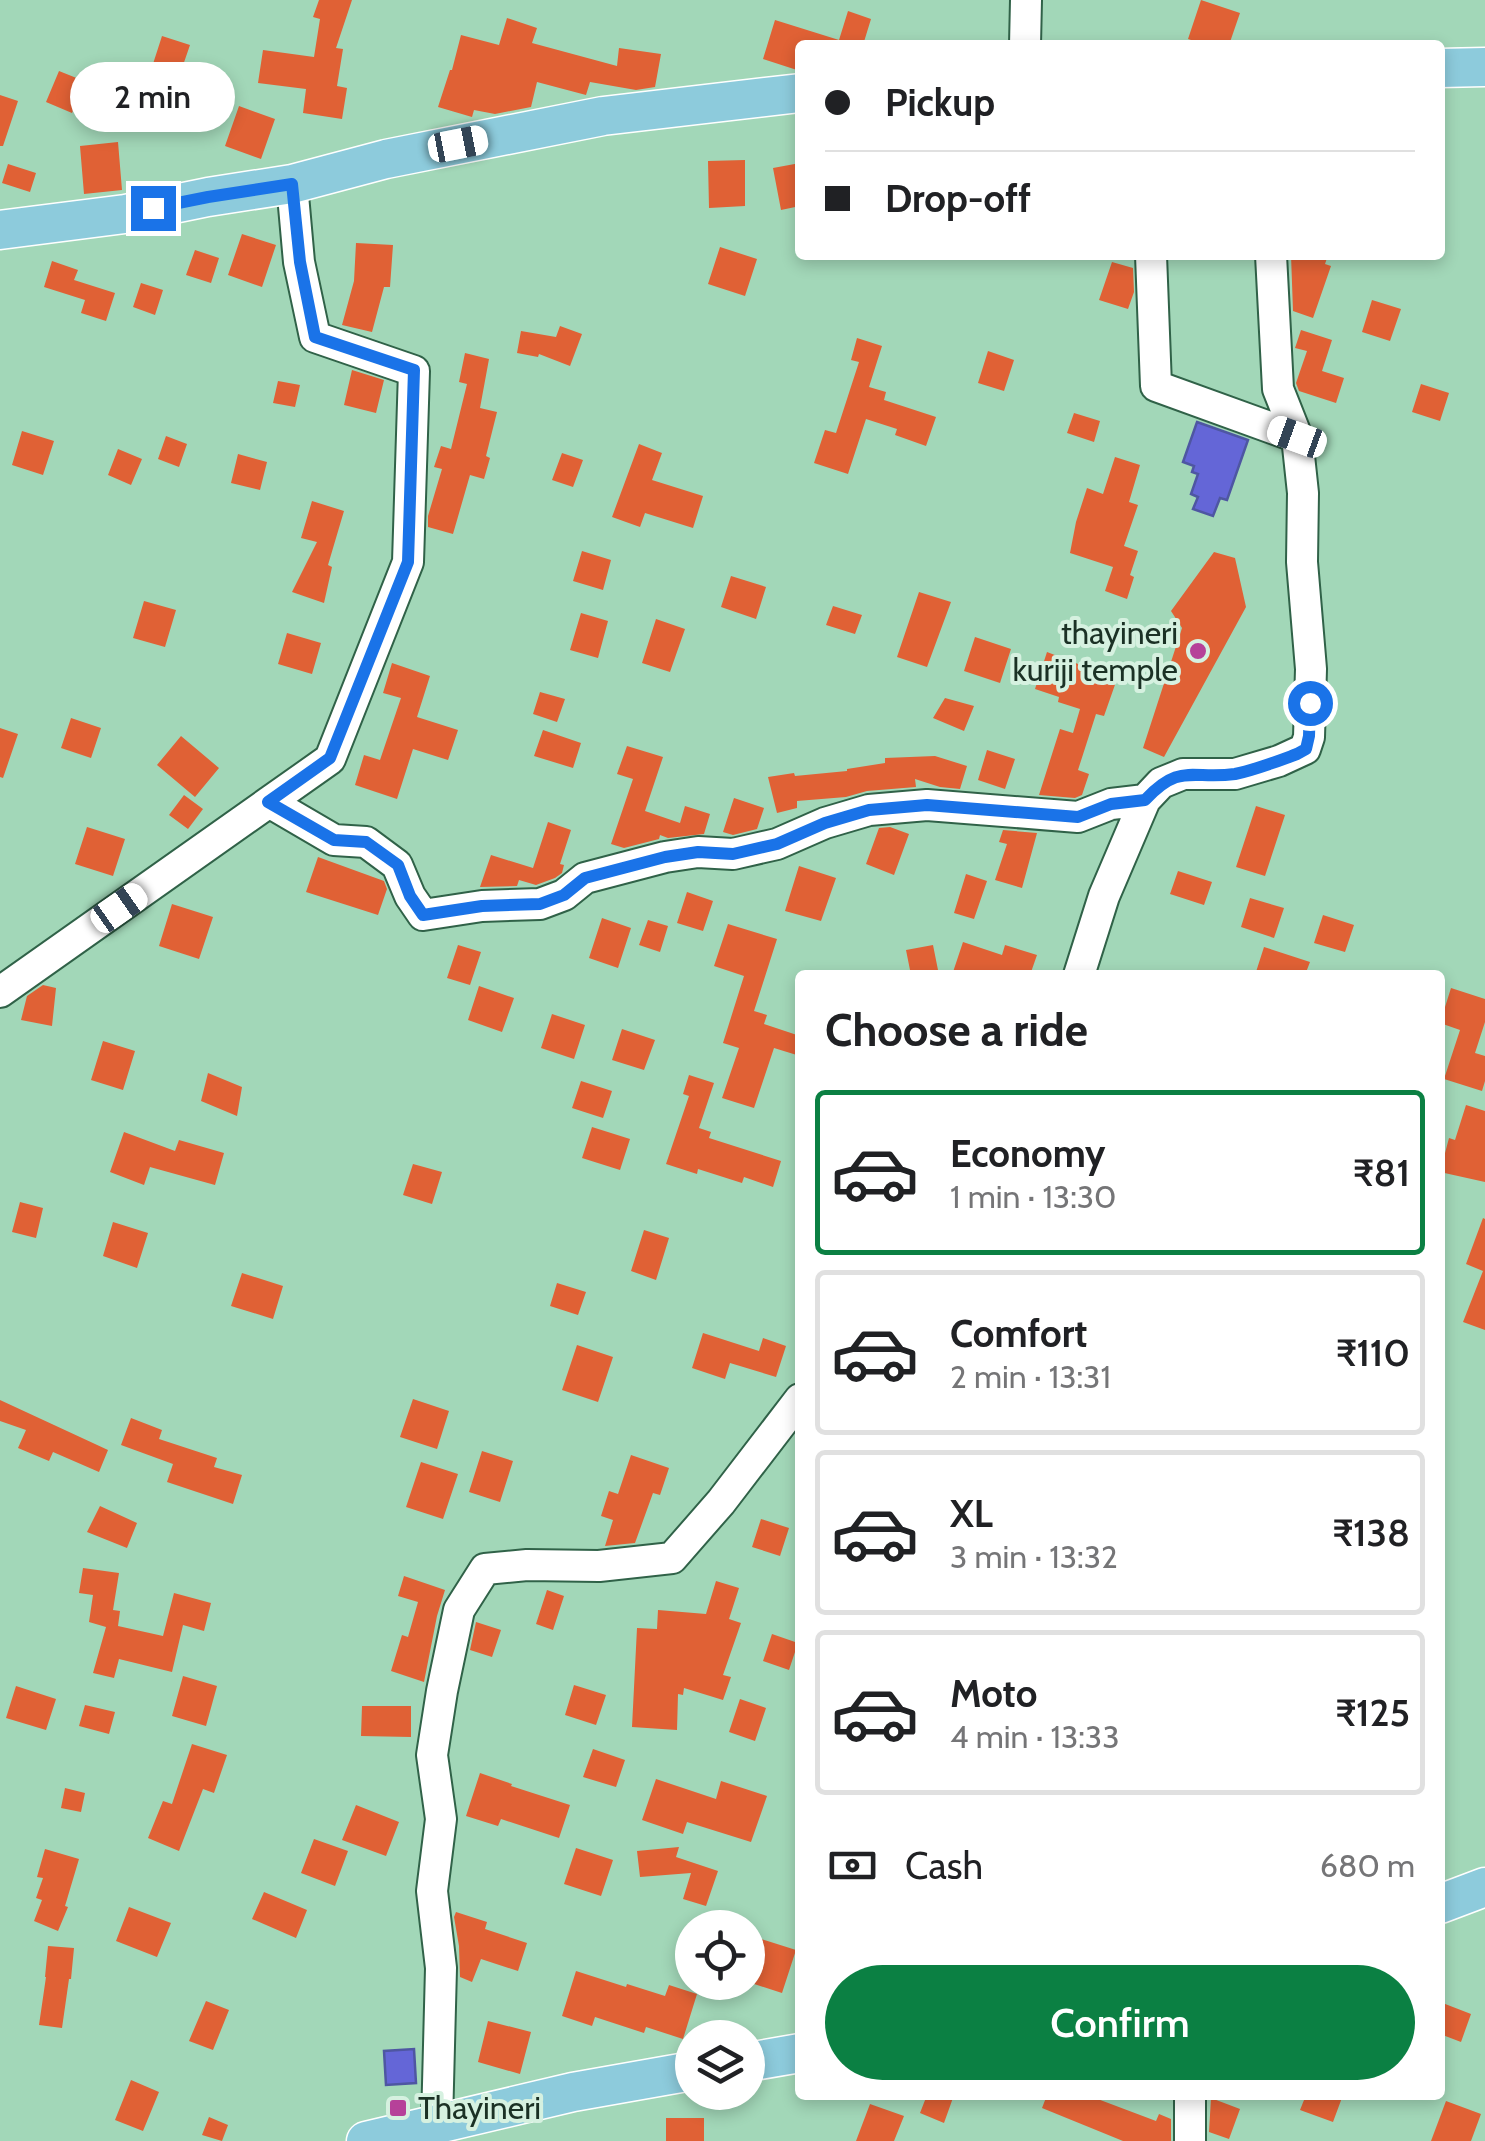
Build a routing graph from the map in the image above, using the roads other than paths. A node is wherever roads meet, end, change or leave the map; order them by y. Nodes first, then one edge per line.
1 (1026, 0) edge
2 (1024, 40) edge
3 (1485, 67) edge
4 (1445, 68) edge
5 (795, 94) edge
6 (292, 184) junction
7 (0, 230) edge
8 (1151, 260) edge
9 (1271, 260) edge
10 (1297, 437) junction
11 (1145, 800) junction
12 (268, 802) junction
13 (1081, 970) edge
14 (0, 992) edge
15 (795, 1406) edge
16 (1485, 1887) edge
17 (1445, 1902) edge
18 (795, 2054) edge
19 (765, 2059) edge
20 (675, 2074) edge
21 (1190, 2100) edge
22 (437, 2124) junction
23 (366, 2141) edge
24 (1190, 2141) edge

1 - 2 street
3 - 4 main road
5 - 6 main road
6 - 7 main road
6 - 12 street
8 - 10 street
9 - 10 street
10 - 11 street
11 - 12 street
11 - 13 street
12 - 14 street
15 - 22 street
16 - 17 main road
18 - 19 main road
20 - 22 main road
21 - 24 street
22 - 23 main road

